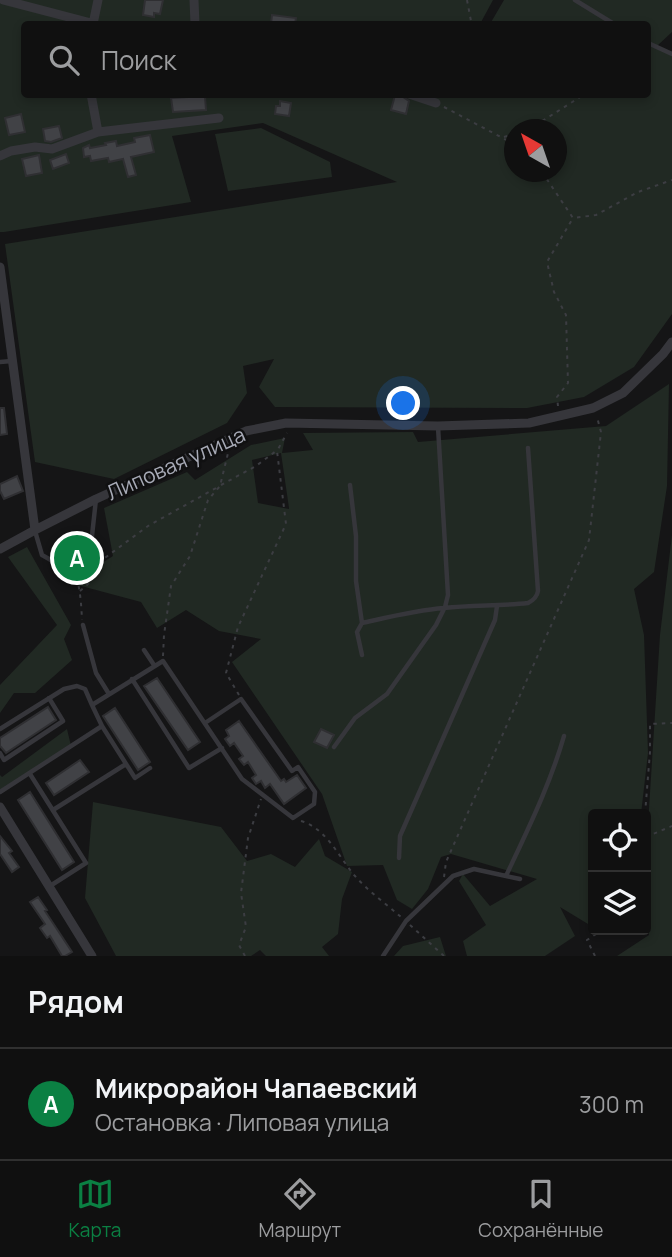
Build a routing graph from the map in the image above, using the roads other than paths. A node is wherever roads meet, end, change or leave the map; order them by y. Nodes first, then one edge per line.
1 (3, 0) edge
2 (98, 0) edge
3 (194, 0) edge
4 (575, 0) edge
5 (86, 21) edge
6 (94, 21) edge
7 (195, 21) edge
8 (609, 21) edge
9 (651, 44) edge
10 (672, 54) edge
11 (91, 98) edge
12 (421, 98) edge
13 (436, 103) road end
14 (219, 118) dead end
15 (98, 132) junction
16 (0, 156) edge
17 (0, 267) edge
18 (672, 342) edge
19 (12, 361) junction
20 (0, 362) edge
21 (438, 426) junction
22 (528, 448) dead end
23 (350, 485) dead end
24 (96, 499) junction
25 (35, 530) junction
26 (0, 549) edge
27 (497, 606) junction
28 (445, 607) junction
29 (362, 623) junction
30 (83, 625) road end
31 (144, 650) dead end
32 (362, 655) dead end
33 (154, 665) junction
34 (132, 679) junction
35 (109, 694) junction
36 (49, 698) junction
37 (92, 705) junction
38 (205, 723) junction
39 (103, 726) junction
40 (0, 729) edge
41 (564, 736) dead end
42 (334, 747) dead end
43 (222, 748) junction
44 (0, 753) edge
45 (127, 764) junction
46 (150, 768) dead end
47 (30, 774) junction
48 (0, 792) edge
49 (0, 807) edge
50 (53, 810) junction
51 (399, 858) dead end
52 (506, 876) junction
53 (520, 879) dead end
54 (49, 886) junction
55 (92, 956) edge
56 (383, 956) edge

1 - 5 street
2 - 6 street
3 - 7 street
4 - 8 lane
9 - 10 lane
11 - 15 street
12 - 13 street
14 - 15 street
15 - 16 street
17 - 19 street
18 - 21 street, Липовая улица
19 - 20 lane
19 - 25 street
21 - 24 street, Липовая улица
21 - 28 lane
22 - 27 lane
23 - 29 lane
24 - 25 street, Липовая улица
24 - 25 lane
25 - 26 street, Липовая улица
27 - 28 lane
27 - 51 lane
28 - 29 lane
28 - 42 lane
29 - 32 lane
30 - 35 lane
31 - 33 lane
33 - 34 lane
33 - 38 lane
34 - 35 lane
34 - 43 lane
35 - 37 lane
36 - 37 lane
36 - 40 lane
36 - 44 lane
37 - 39 lane
38 - 43 lane
38 - 43 lane
39 - 45 lane
39 - 47 lane
41 - 52 lane
45 - 46 lane
45 - 50 lane
47 - 48 lane
47 - 50 lane
49 - 54 street
50 - 54 lane
52 - 53 lane
52 - 56 lane
54 - 55 street

